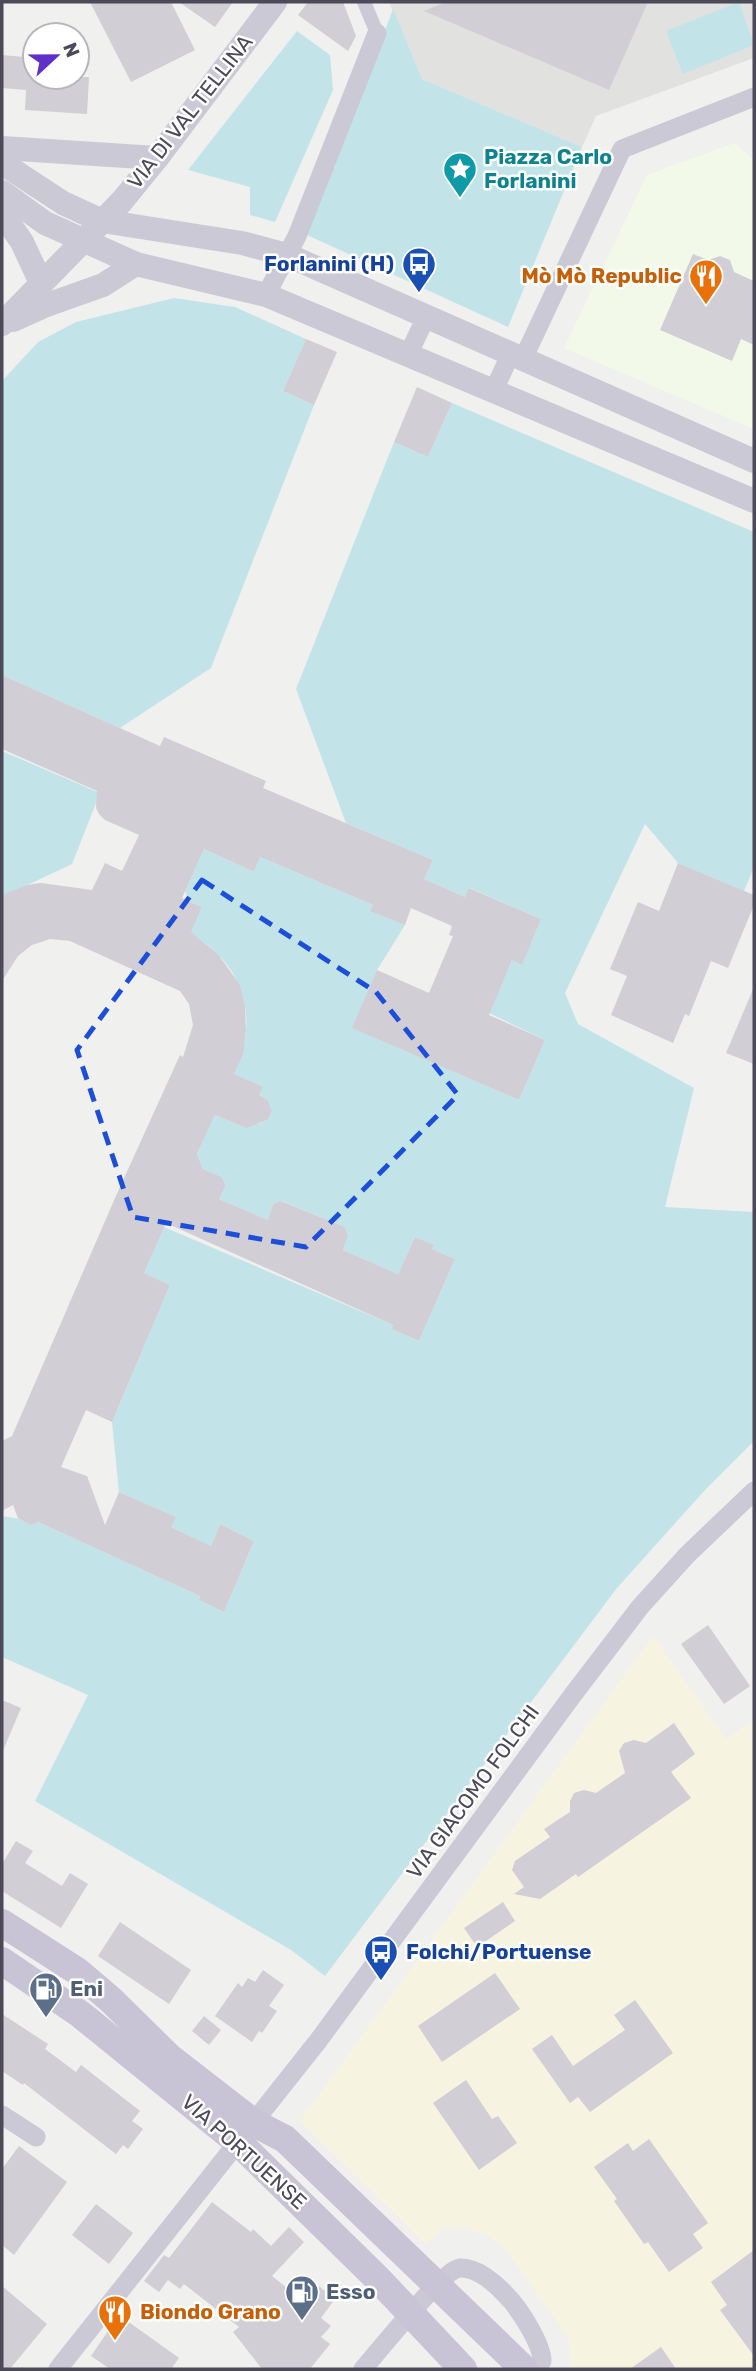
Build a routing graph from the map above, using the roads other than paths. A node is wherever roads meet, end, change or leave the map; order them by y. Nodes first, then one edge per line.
1 (275, 2) edge
2 (364, 2) edge
3 (376, 33) joint
4 (754, 97) edge
5 (2, 148) edge
6 (157, 158) junction
7 (2, 163) edge
8 (2, 192) edge
9 (2, 213) edge
10 (102, 221) junction
11 (82, 241) junction
12 (287, 255) junction
13 (136, 264) junction
14 (41, 283) junction
15 (266, 295) junction
16 (426, 317) junction
17 (2, 324) edge
18 (408, 355) junction
19 (517, 356) junction
20 (495, 390) junction
21 (754, 461) edge
22 (754, 501) edge
23 (754, 1491) edge
24 (2, 1923) edge
25 (2, 1961) edge
26 (2, 2115) edge
27 (246, 2133) junction
28 (36, 2137) dead end
29 (424, 2299) junction
30 (58, 2369) edge
31 (363, 2369) edge
32 (463, 2369) edge
33 (524, 2369) edge
34 (537, 2369) edge

1 - 6 street, VIA DI VAL TELLINA
2 - 3 street
3 - 12 street
4 - 19 street
5 - 6 street
6 - 10 street, VIA DI VAL TELLINA
7 - 10 street
8 - 11 street
9 - 14 street
10 - 11 street, VIA DI VAL TELLINA
10 - 12 street
11 - 13 street
11 - 14 street, VIA DI VAL TELLINA
12 - 15 street
12 - 16 street
13 - 15 street
13 - 17 street
14 - 17 street, VIA DI VAL TELLINA
15 - 18 street
16 - 18 street
16 - 19 street
18 - 20 street
19 - 20 street
19 - 21 street
20 - 22 street
23 - 27 street, VIA GIACOMO FOLCHI
24 - 27 main road, VIA PORTUENSE
25 - 27 main road, VIA PORTUENSE
26 - 28 street
27 - 29 main road, VIA PORTUENSE
27 - 29 main road, VIA PORTUENSE
27 - 30 street, VIA GIACOMO FOLCHI
29 - 31 street
29 - 32 main road, VIA PORTUENSE
29 - 33 main road, VIA PORTUENSE
29 - 34 street

